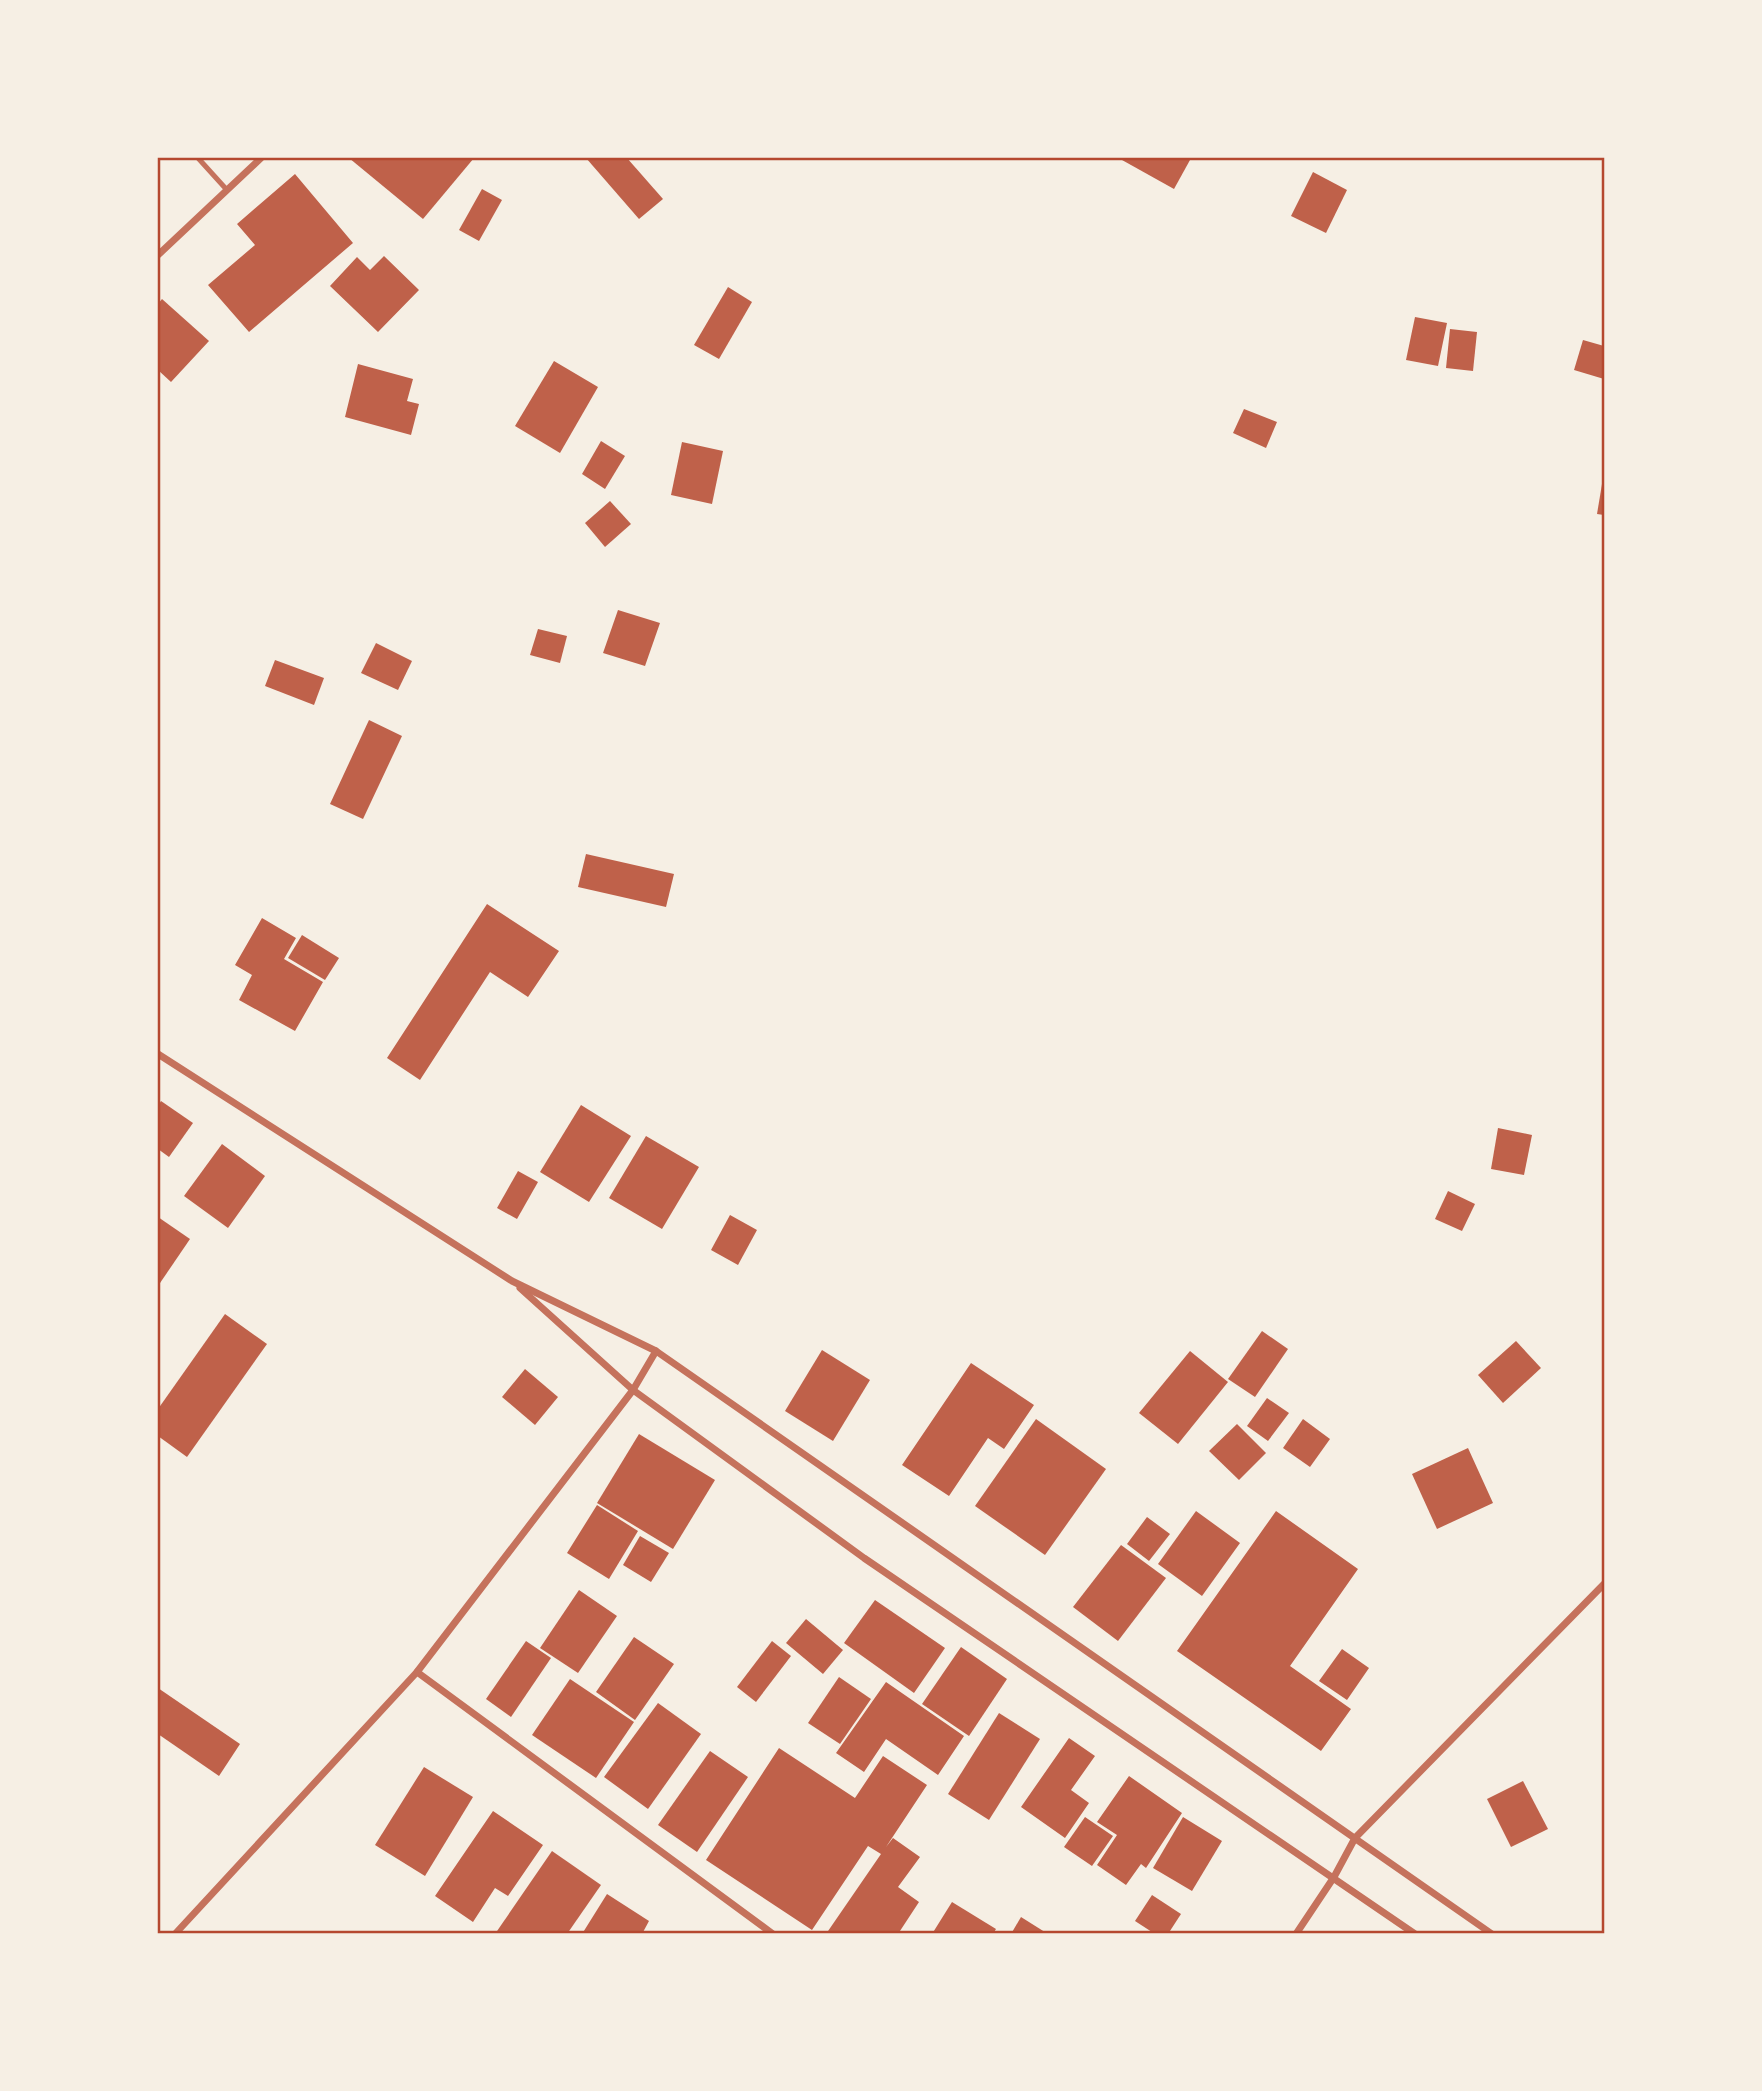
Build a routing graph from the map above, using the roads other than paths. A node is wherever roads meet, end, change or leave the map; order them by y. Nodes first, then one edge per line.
1 (198, 158) edge
2 (261, 158) edge
3 (227, 190) junction
4 (158, 255) edge
5 (158, 1055) edge
6 (512, 1281) junction
7 (656, 1351) junction
8 (633, 1390) junction
9 (1605, 1584) edge
10 (417, 1672) junction
11 (1355, 1838) junction
12 (1334, 1877) junction
13 (175, 1934) edge
14 (773, 1934) edge
15 (1296, 1934) edge
16 (1415, 1934) edge
17 (1492, 1934) edge

1 - 3 lane
2 - 3 street
3 - 4 street
5 - 6 street
6 - 7 street
6 - 8 street
7 - 8 street
7 - 11 street
8 - 10 street
8 - 12 street
9 - 11 street
10 - 13 street
10 - 14 street
11 - 12 street
11 - 17 street
12 - 15 street
12 - 16 street

